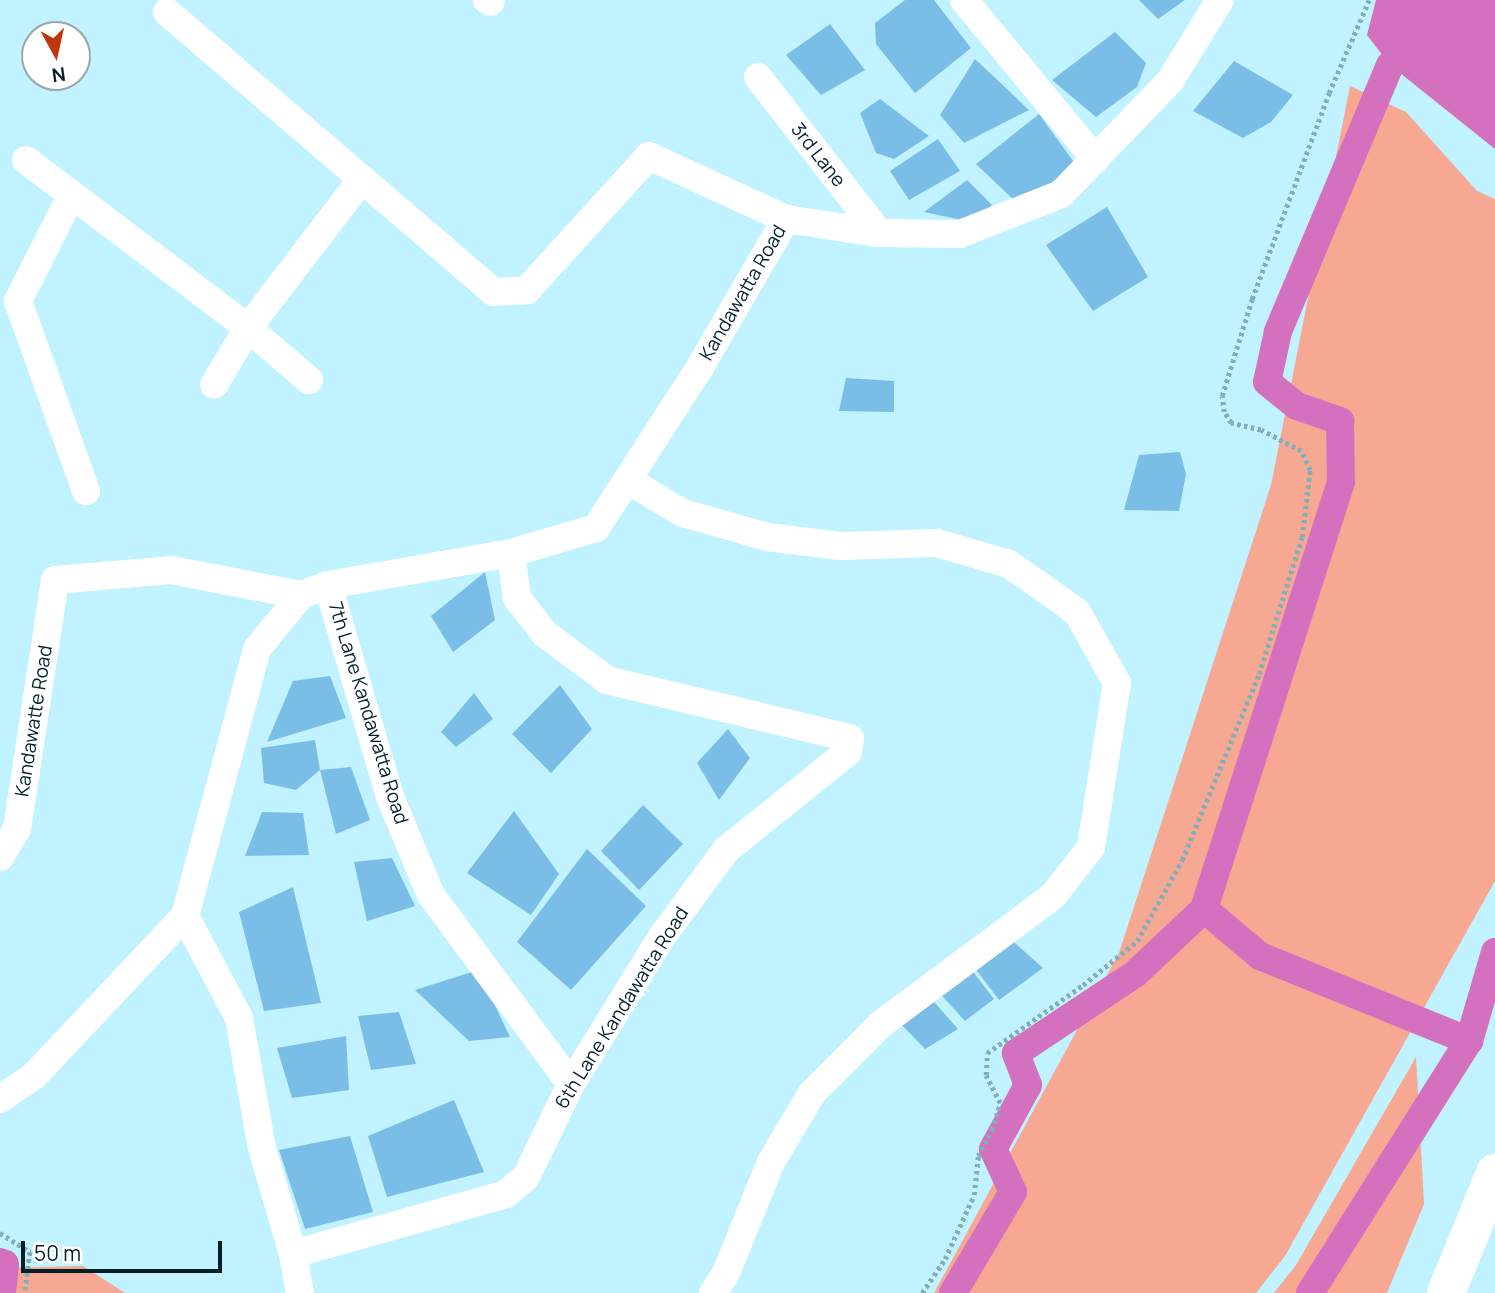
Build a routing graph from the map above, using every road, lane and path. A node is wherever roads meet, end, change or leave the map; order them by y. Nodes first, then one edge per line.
1 (964, 0) edge
2 (1220, 0) edge
3 (1369, 0) edge
4 (167, 12) dead end
5 (758, 77) dead end
6 (26, 160) dead end
7 (1096, 160) junction
8 (362, 179) junction
9 (71, 196) junction
10 (786, 219) junction
11 (878, 233) junction
12 (248, 328) junction
13 (309, 380) dead end
14 (214, 385) dead end
15 (629, 481) junction
16 (86, 491) dead end
17 (511, 553) junction
18 (328, 585) junction
19 (300, 595) junction
20 (0, 857) edge
21 (186, 916) junction
22 (572, 1084) junction
23 (0, 1099) edge
24 (1495, 1173) edge
25 (0, 1233) edge
26 (293, 1254) junction
27 (25, 1293) edge
28 (300, 1293) edge
29 (713, 1293) edge
30 (922, 1293) edge
31 (1446, 1293) edge

1 - 7 street
2 - 7 street, Kandawatta Road
3 - 30 path
4 - 8 street
5 - 11 street, 3rd Lane
6 - 9 street
7 - 11 street, Kandawatta Road
8 - 10 street
8 - 12 street
9 - 12 street
9 - 16 street
10 - 11 street, Kandawatta Road
10 - 15 street, Kandawatta Road
12 - 13 street
12 - 14 street
15 - 17 street, Kandawatta Road
15 - 29 street
17 - 18 street, Kandawatta Road
17 - 22 street, 6th Lane Kandawatta Road
18 - 19 street, Kandawatta Road
18 - 22 street, 7th Lane Kandawatta Road
19 - 20 street, Kandawatte Road
19 - 21 street
21 - 23 street
21 - 26 street
22 - 26 street, 6th Lane Kandawatta Road
24 - 31 main road
25 - 27 path
26 - 28 street

